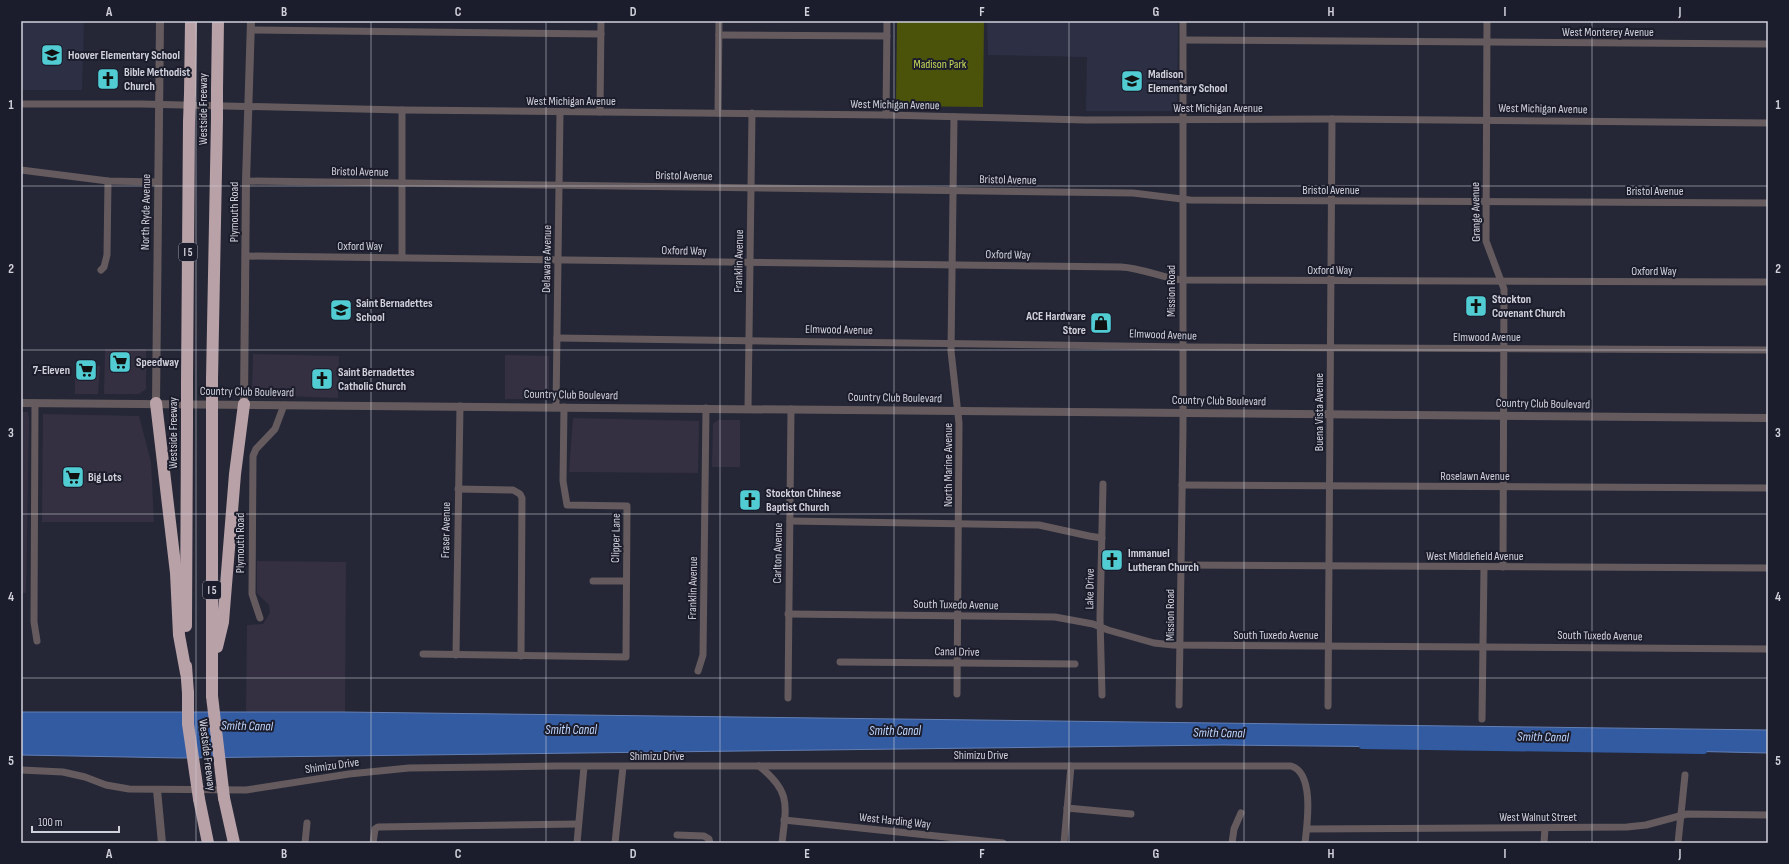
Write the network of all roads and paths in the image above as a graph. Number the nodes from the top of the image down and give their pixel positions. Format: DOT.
graph roads {
  1 [pos="160,21"];
  2 [pos="191,21"];
  3 [pos="218,21"];
  4 [pos="251,21"];
  5 [pos="601,21"];
  6 [pos="719,21"];
  7 [pos="887,21"];
  8 [pos="1184,21"];
  9 [pos="1487,21"];
  10 [pos="251,30"];
  11 [pos="601,34"];
  12 [pos="718,35"];
  13 [pos="887,36"];
  14 [pos="1184,40"];
  15 [pos="1487,42"];
  16 [pos="1768,44"];
  17 [pos="21,104"];
  18 [pos="159,106"];
  19 [pos="248,108"];
  20 [pos="402,110"];
  21 [pos="560,112"];
  22 [pos="600,112"];
  23 [pos="718,113"];
  24 [pos="752,113"];
  25 [pos="886,115"];
  26 [pos="954,117"];
  27 [pos="1184,119"];
  28 [pos="1332,119"];
  29 [pos="1487,120"];
  30 [pos="1768,123"];
  31 [pos="21,170"];
  32 [pos="108,181"];
  33 [pos="246,181"];
  34 [pos="158,182"];
  35 [pos="402,183"];
  36 [pos="559,186"];
  37 [pos="751,188"];
  38 [pos="953,190"];
  39 [pos="1183,200"];
  40 [pos="1331,201"];
  41 [pos="1486,202"];
  42 [pos="1768,203"];
  43 [pos="246,256"];
  44 [pos="402,256"];
  45 [pos="558,260"];
  46 [pos="750,262"];
  47 [pos="953,265"];
  48 [pos="101,270"];
  49 [pos="1182,280"];
  50 [pos="1331,281"];
  51 [pos="1501,281"];
  52 [pos="1768,282"];
  53 [pos="557,338"];
  54 [pos="749,341"];
  55 [pos="952,343"];
  56 [pos="1182,346"];
  57 [pos="1330,348"];
  58 [pos="1504,349"];
  59 [pos="1768,350"];
  60 [pos="21,403"];
  61 [pos="35,403"];
  62 [pos="156,403"];
  63 [pos="244,404"];
  64 [pos="284,405"];
  65 [pos="460,406"];
  66 [pos="560,407"];
  67 [pos="706,408"];
  68 [pos="748,409"];
  69 [pos="791,409"];
  70 [pos="959,411"];
  71 [pos="1182,413"];
  72 [pos="1330,414"];
  73 [pos="1504,416"];
  74 [pos="1768,418"];
  75 [pos="1103,484"];
  76 [pos="1182,485"];
  77 [pos="1329,486"];
  78 [pos="1504,487"];
  79 [pos="1768,488"];
  80 [pos="458,489"];
  81 [pos="790,521"];
  82 [pos="959,523"];
  83 [pos="1102,538"];
  84 [pos="1182,565"];
  85 [pos="1329,566"];
  86 [pos="1484,567"];
  87 [pos="1503,567"];
  88 [pos="1768,568"];
  89 [pos="593,581"];
  90 [pos="626,581"];
  91 [pos="788,614"];
  92 [pos="958,616"];
  93 [pos="260,618"];
  94 [pos="1101,627"];
  95 [pos="37,641"];
  96 [pos="1181,646"];
  97 [pos="1329,646"];
  98 [pos="1483,646"];
  99 [pos="1768,649"];
  100 [pos="424,654"];
  101 [pos="456,655"];
  102 [pos="521,656"];
  103 [pos="840,662"];
  104 [pos="957,663"];
  105 [pos="1075,664"];
  106 [pos="213,666"];
  107 [pos="698,671"];
  108 [pos="186,674"];
  109 [pos="957,694"];
  110 [pos="1102,695"];
  111 [pos="788,698"];
  112 [pos="1179,705"];
  113 [pos="1328,706"];
  114 [pos="1482,719"];
  115 [pos="584,766"];
  116 [pos="623,766"];
  117 [pos="759,766"];
  118 [pos="1071,766"];
  119 [pos="21,770"];
  120 [pos="1685,775"];
  121 [pos="157,790"];
  122 [pos="1068,808"];
  123 [pos="1241,813"];
  124 [pos="1131,814"];
  125 [pos="1680,815"];
  126 [pos="1768,815"];
  127 [pos="784,820"];
  128 [pos="307,823"];
  129 [pos="578,824"];
  130 [pos="1545,828"];
  131 [pos="1307,829"];
  132 [pos="677,835"];
  133 [pos="162,843"];
  134 [pos="208,843"];
  135 [pos="234,843"];
  136 [pos="305,843"];
  137 [pos="373,843"];
  138 [pos="577,843"];
  139 [pos="615,843"];
  140 [pos="710,843"];
  141 [pos="782,843"];
  142 [pos="1003,843"];
  143 [pos="1064,843"];
  144 [pos="1232,843"];
  145 [pos="1305,843"];
  146 [pos="1544,843"];
  147 [pos="1678,843"];
  1 -- 18 [label="street, North Ryde Avenue"];
  2 -- 108 [label="highway, Westside Freeway / I 5, bridge"];
  3 -- 106 [label="highway, Westside Freeway / I 5, bridge"];
  4 -- 10 [label="street, Plymouth Road"];
  5 -- 11 [label="street"];
  6 -- 12 [label="street"];
  7 -- 13 [label="street"];
  8 -- 14 [label="street, Mission Road"];
  9 -- 15 [label="street, Grange Avenue"];
  10 -- 11 [label="street"];
  10 -- 19 [label="street, Plymouth Road"];
  11 -- 22 [label="street"];
  12 -- 13 [label="street"];
  12 -- 23 [label="street"];
  13 -- 25 [label="street"];
  14 -- 15 [label="street, West Monterey Avenue"];
  14 -- 27 [label="street, Mission Road"];
  15 -- 16 [label="street, West Monterey Avenue"];
  15 -- 29 [label="street, Grange Avenue"];
  17 -- 18 [label="street, West Michigan Avenue"];
  18 -- 19 [label="street, West Michigan Avenue"];
  18 -- 34 [label="street, North Ryde Avenue"];
  19 -- 20 [label="street, West Michigan Avenue"];
  19 -- 33 [label="street, Plymouth Road"];
  20 -- 21 [label="street, West Michigan Avenue"];
  20 -- 35 [label="street"];
  21 -- 22 [label="street, West Michigan Avenue"];
  21 -- 36 [label="street, Delaware Avenue"];
  22 -- 23 [label="street, West Michigan Avenue"];
  23 -- 24 [label="street, West Michigan Avenue"];
  24 -- 25 [label="street, West Michigan Avenue"];
  24 -- 37 [label="street, Franklin Avenue"];
  25 -- 26 [label="street, West Michigan Avenue"];
  26 -- 27 [label="street, West Michigan Avenue"];
  26 -- 38 [label="street, North Marine Avenue"];
  27 -- 28 [label="street, West Michigan Avenue"];
  27 -- 39 [label="street, Mission Road"];
  28 -- 29 [label="street, West Michigan Avenue"];
  28 -- 40 [label="street, Buena Vista Avenue"];
  29 -- 30 [label="street, West Michigan Avenue"];
  29 -- 41 [label="street, Grange Avenue"];
  31 -- 32 [label="street"];
  32 -- 34 [label="street"];
  32 -- 48 [label="street"];
  33 -- 35 [label="street, Bristol Avenue"];
  33 -- 43 [label="street, Plymouth Road"];
  34 -- 62 [label="street, North Ryde Avenue"];
  35 -- 36 [label="street, Bristol Avenue"];
  35 -- 44 [label="street"];
  36 -- 37 [label="street, Bristol Avenue"];
  36 -- 45 [label="street, Delaware Avenue"];
  37 -- 38 [label="street, Bristol Avenue"];
  37 -- 46 [label="street, Franklin Avenue"];
  38 -- 39 [label="street, Bristol Avenue"];
  38 -- 47 [label="street, North Marine Avenue"];
  39 -- 40 [label="street, Bristol Avenue"];
  39 -- 49 [label="street, Mission Road"];
  40 -- 41 [label="street, Bristol Avenue"];
  40 -- 50 [label="street, Buena Vista Avenue"];
  41 -- 42 [label="street, Bristol Avenue"];
  41 -- 51 [label="street, Grange Avenue"];
  43 -- 44 [label="street, Oxford Way"];
  43 -- 63 [label="street, Plymouth Road"];
  44 -- 45 [label="street, Oxford Way"];
  45 -- 46 [label="street, Oxford Way"];
  45 -- 53 [label="street, Delaware Avenue"];
  46 -- 47 [label="street, Oxford Way"];
  46 -- 54 [label="street, Franklin Avenue"];
  47 -- 49 [label="street, Oxford Way"];
  47 -- 55 [label="street, North Marine Avenue"];
  49 -- 50 [label="street, Oxford Way"];
  49 -- 56 [label="street, Mission Road"];
  50 -- 51 [label="street, Oxford Way"];
  50 -- 57 [label="street, Buena Vista Avenue"];
  51 -- 52 [label="street, Oxford Way"];
  51 -- 58 [label="street, Grange Avenue"];
  53 -- 54 [label="street, Elmwood Avenue"];
  53 -- 66 [label="street, Delaware Avenue"];
  54 -- 55 [label="street, Elmwood Avenue"];
  54 -- 68 [label="street, Franklin Avenue"];
  55 -- 56 [label="street, Elmwood Avenue"];
  55 -- 70 [label="street, North Marine Avenue"];
  56 -- 57 [label="street, Elmwood Avenue"];
  56 -- 71 [label="street, Mission Road"];
  57 -- 58 [label="street, Elmwood Avenue"];
  57 -- 72 [label="street, Buena Vista Avenue"];
  58 -- 59 [label="street, Elmwood Avenue"];
  58 -- 73 [label="street, Grange Avenue"];
  60 -- 61 [label="street, Country Club Boulevard"];
  61 -- 62 [label="street, Country Club Boulevard"];
  61 -- 95 [label="street"];
  62 -- 63 [label="street, Country Club Boulevard"];
  62 -- 108 [label="highway"];
  63 -- 64 [label="street, Country Club Boulevard"];
  63 -- 106 [label="highway"];
  64 -- 65 [label="street, Country Club Boulevard"];
  64 -- 93 [label="street, Plymouth Road"];
  65 -- 66 [label="street, Country Club Boulevard"];
  65 -- 80 [label="street, Fraser Avenue"];
  66 -- 67 [label="street, Country Club Boulevard"];
  66 -- 90 [label="street, Clipper Lane"];
  67 -- 68 [label="street, Country Club Boulevard"];
  67 -- 107 [label="street, Franklin Avenue"];
  68 -- 69 [label="street, Country Club Boulevard"];
  69 -- 70 [label="street, Country Club Boulevard"];
  69 -- 81 [label="street, Carlton Avenue"];
  70 -- 71 [label="street, Country Club Boulevard"];
  70 -- 82 [label="street, North Marine Avenue"];
  71 -- 72 [label="street, Country Club Boulevard"];
  71 -- 76 [label="street, Mission Road"];
  72 -- 73 [label="street, Country Club Boulevard"];
  72 -- 77 [label="street, Buena Vista Avenue"];
  73 -- 74 [label="street, Country Club Boulevard"];
  73 -- 78 [label="street, Grange Avenue"];
  75 -- 83 [label="street, Lake Drive"];
  76 -- 77 [label="street, Roselawn Avenue"];
  76 -- 84 [label="street, Mission Road"];
  77 -- 78 [label="street, Roselawn Avenue"];
  77 -- 85 [label="street, Buena Vista Avenue"];
  78 -- 79 [label="street, Roselawn Avenue"];
  78 -- 87 [label="street, Grange Avenue"];
  80 -- 101 [label="street, Fraser Avenue"];
  80 -- 102 [label="street"];
  81 -- 82 [label="street"];
  81 -- 91 [label="street, Carlton Avenue"];
  82 -- 83 [label="street"];
  82 -- 92 [label="street, North Marine Avenue"];
  83 -- 94 [label="street, Lake Drive"];
  84 -- 85 [label="street, West Middlefield Avenue"];
  84 -- 96 [label="street, Mission Road"];
  85 -- 86 [label="street, West Middlefield Avenue"];
  85 -- 97 [label="street, Buena Vista Avenue"];
  86 -- 87 [label="street, West Middlefield Avenue"];
  86 -- 98 [label="street"];
  87 -- 88 [label="street, West Middlefield Avenue"];
  89 -- 90 [label="street"];
  90 -- 102 [label="street, Clipper Lane"];
  91 -- 92 [label="street, South Tuxedo Avenue"];
  91 -- 111 [label="street, Carlton Avenue"];
  92 -- 94 [label="street, South Tuxedo Avenue"];
  92 -- 104 [label="street, North Marine Avenue"];
  94 -- 96 [label="street, South Tuxedo Avenue"];
  94 -- 110 [label="street, Lake Drive"];
  96 -- 97 [label="street, South Tuxedo Avenue"];
  96 -- 112 [label="street, Mission Road"];
  97 -- 98 [label="street, South Tuxedo Avenue"];
  97 -- 113 [label="street, Buena Vista Avenue"];
  98 -- 99 [label="street, South Tuxedo Avenue"];
  98 -- 114 [label="street"];
  100 -- 101 [label="street"];
  101 -- 102 [label="street"];
  103 -- 104 [label="street, Canal Drive"];
  104 -- 105 [label="street, Canal Drive"];
  104 -- 109 [label="street, North Marine Avenue"];
  106 -- 135 [label="highway, Westside Freeway / I 5, bridge"];
  108 -- 134 [label="highway, Westside Freeway / I 5, bridge"];
  115 -- 116 [label="street, Shimizu Drive"];
  115 -- 121 [label="street, Shimizu Drive"];
  115 -- 129 [label="street"];
  116 -- 117 [label="street, Shimizu Drive"];
  116 -- 139 [label="street"];
  117 -- 118 [label="street, Shimizu Drive"];
  117 -- 127 [label="street"];
  118 -- 122 [label="street"];
  118 -- 131 [label="street, Shimizu Drive"];
  119 -- 121 [label="street, Shimizu Drive"];
  120 -- 125 [label="street"];
  121 -- 133 [label="street"];
  122 -- 124 [label="street"];
  122 -- 143 [label="street"];
  123 -- 144 [label="street"];
  125 -- 126 [label="street, West Walnut Street"];
  125 -- 130 [label="street, West Walnut Street"];
  125 -- 147 [label="street"];
  127 -- 141 [label="street"];
  127 -- 142 [label="street, West Harding Way"];
  128 -- 136 [label="street"];
  129 -- 137 [label="street"];
  129 -- 138 [label="street"];
  130 -- 131 [label="street, West Walnut Street"];
  130 -- 146 [label="street"];
  131 -- 145 [label="street"];
  132 -- 140 [label="street"];
}
